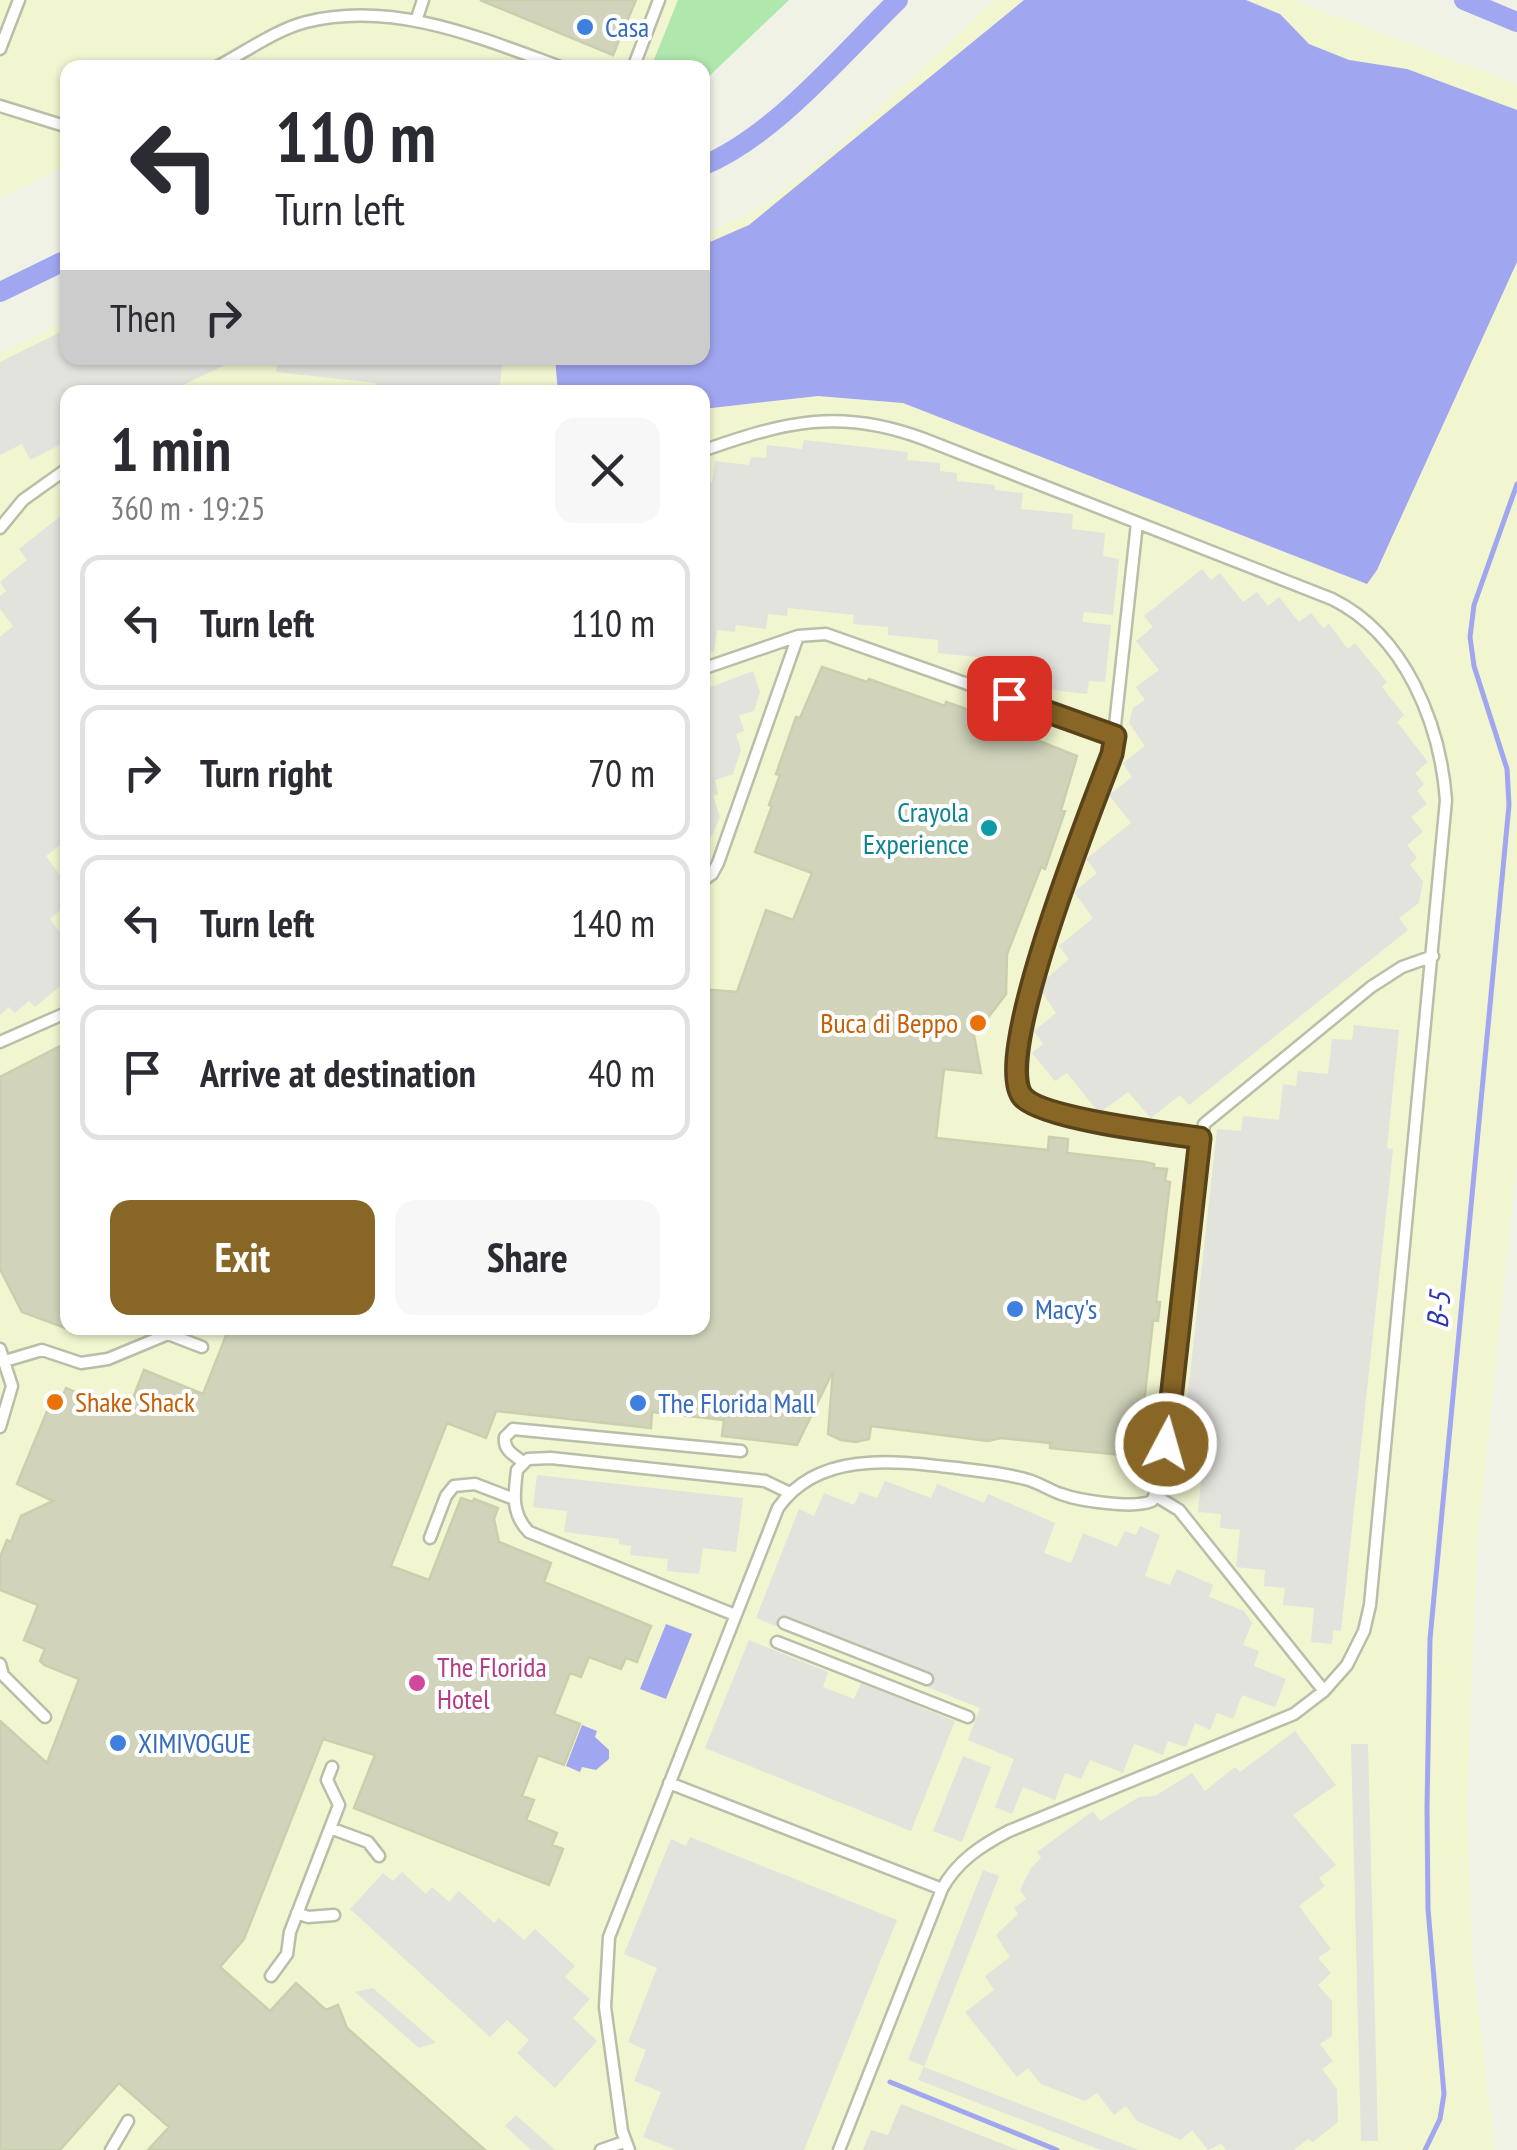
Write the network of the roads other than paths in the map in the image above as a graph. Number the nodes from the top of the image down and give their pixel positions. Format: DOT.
graph roads {
  1 [pos="20,0"];
  2 [pos="423,0"];
  3 [pos="660,0"];
  4 [pos="416,21"];
  5 [pos="0,49"];
  6 [pos="230,60"];
  7 [pos="541,60"];
  8 [pos="636,60"];
  9 [pos="0,106"];
  10 [pos="60,125"];
  11 [pos="710,448"];
  12 [pos="60,474"];
  13 [pos="1138,524"];
  14 [pos="0,528"];
  15 [pos="798,636"];
  16 [pos="710,666"];
  17 [pos="1115,736"];
  18 [pos="710,876"];
  19 [pos="1433,956"];
  20 [pos="60,1016"];
  21 [pos="0,1042"];
  22 [pos="1200,1138"];
  23 [pos="166,1335"];
  24 [pos="171,1335"];
  25 [pos="202,1347"];
  26 [pos="0,1348"];
  27 [pos="5,1361"];
  28 [pos="0,1427"];
  29 [pos="590,1436"];
  30 [pos="693,1446"];
  31 [pos="741,1451"];
  32 [pos="523,1462"];
  33 [pos="588,1462"];
  34 [pos="690,1473"];
  35 [pos="790,1493"];
  36 [pos="1156,1496"];
  37 [pos="514,1499"];
  38 [pos="430,1538"];
  39 [pos="735,1615"];
  40 [pos="784,1624"];
  41 [pos="776,1642"];
  42 [pos="0,1664"];
  43 [pos="928,1680"];
  44 [pos="1324,1690"];
  45 [pos="45,1717"];
  46 [pos="968,1717"];
  47 [pos="332,1767"];
  48 [pos="669,1783"];
  49 [pos="330,1828"];
  50 [pos="379,1856"];
  51 [pos="942,1889"];
  52 [pos="297,1913"];
  53 [pos="334,1915"];
  54 [pos="270,1976"];
  55 [pos="128,2121"];
  56 [pos="626,2146"];
  57 [pos="111,2150"];
  58 [pos="601,2150"];
  59 [pos="839,2150"];
  1 -- 5 [label="lane"];
  2 -- 4 [label="lane"];
  3 -- 8 [label="lane"];
  4 -- 6 [label="lane"];
  4 -- 7 [label="lane"];
  9 -- 10 [label="lane"];
  11 -- 13 [label="lane"];
  12 -- 14 [label="lane"];
  13 -- 17 [label="lane"];
  13 -- 19 [label="lane"];
  15 -- 16 [label="lane"];
  15 -- 17 [label="lane"];
  15 -- 18 [label="lane"];
  17 -- 22 [label="lane"];
  19 -- 22 [label="lane"];
  19 -- 44 [label="lane"];
  20 -- 21 [label="lane"];
  22 -- 36 [label="lane"];
  23 -- 27 [label="lane"];
  24 -- 25 [label="lane"];
  26 -- 27 [label="lane"];
  27 -- 28 [label="lane"];
  29 -- 30 [label="lane"];
  29 -- 32 [label="lane"];
  29 -- 33 [label="lane"];
  30 -- 31 [label="lane"];
  30 -- 34 [label="lane"];
  32 -- 33 [label="lane"];
  32 -- 37 [label="lane"];
  33 -- 34 [label="lane"];
  34 -- 35 [label="lane"];
  35 -- 36 [label="lane"];
  35 -- 39 [label="lane"];
  36 -- 44 [label="lane"];
  37 -- 38 [label="lane"];
  37 -- 39 [label="lane"];
  39 -- 48 [label="lane"];
  40 -- 43 [label="lane"];
  41 -- 46 [label="lane"];
  42 -- 45 [label="lane"];
  44 -- 51 [label="lane"];
  47 -- 49 [label="lane"];
  48 -- 51 [label="lane"];
  48 -- 56 [label="lane"];
  49 -- 50 [label="lane"];
  49 -- 52 [label="lane"];
  51 -- 59 [label="lane"];
  52 -- 53 [label="lane"];
  52 -- 54 [label="lane"];
  55 -- 57 [label="lane"];
  56 -- 58 [label="lane"];
}
